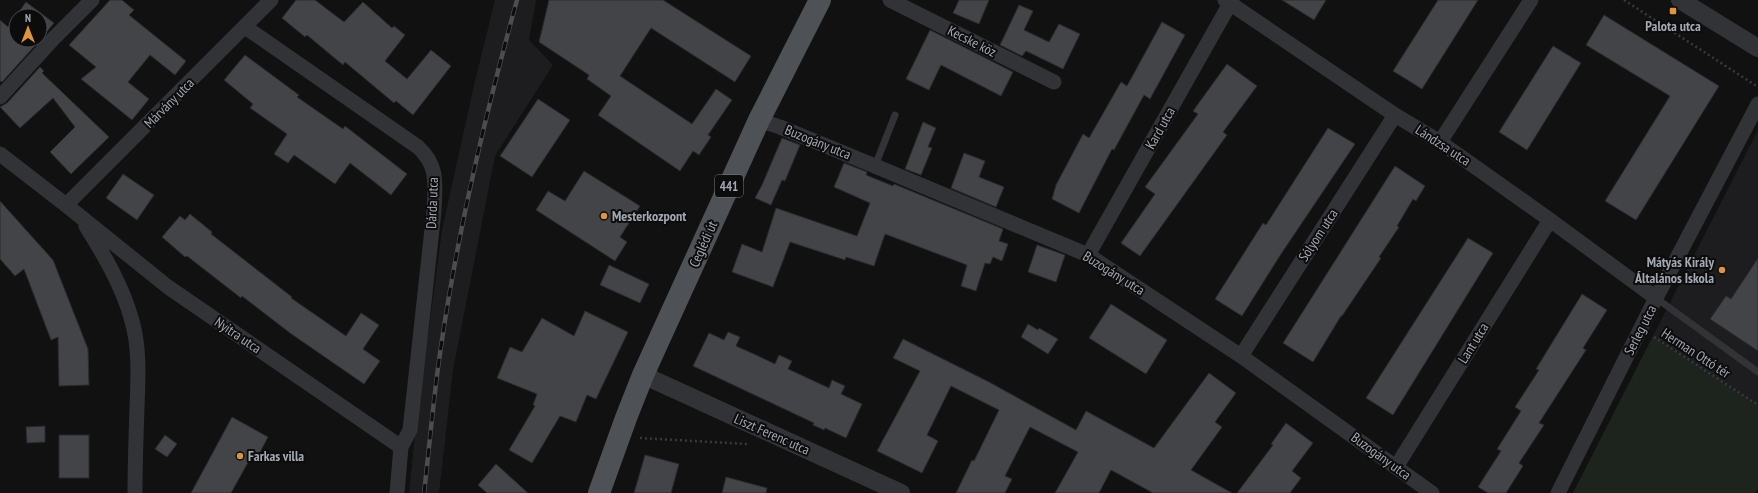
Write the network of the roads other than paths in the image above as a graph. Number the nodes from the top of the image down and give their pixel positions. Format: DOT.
graph roads {
  1 [pos="76,0"];
  2 [pos="92,0"];
  3 [pos="271,0"];
  4 [pos="820,0"];
  5 [pos="890,0"];
  6 [pos="1530,0"];
  7 [pos="1680,0"];
  8 [pos="1229,1"];
  9 [pos="245,27"];
  10 [pos="54,38"];
  11 [pos="1758,48"];
  12 [pos="1054,82"];
  13 [pos="0,98"];
  14 [pos="1758,104"];
  15 [pos="1395,114"];
  16 [pos="895,115"];
  17 [pos="759,120"];
  18 [pos="1440,142"];
  19 [pos="0,154"];
  20 [pos="875,166"];
  21 [pos="66,205"];
  22 [pos="80,216"];
  23 [pos="1550,220"];
  24 [pos="1088,255"];
  25 [pos="1656,298"];
  26 [pos="1241,356"];
  27 [pos="1758,372"];
  28 [pos="644,375"];
  29 [pos="401,447"];
  30 [pos="1396,467"];
  31 [pos="135,493"];
  32 [pos="397,493"];
  33 [pos="599,493"];
  34 [pos="901,493"];
  35 [pos="1432,493"];
  36 [pos="1558,493"];
  1 -- 10 [label="street"];
  2 -- 10 [label="street"];
  3 -- 9 [label="street, Márvány utca"];
  4 -- 17 [label="main road, Ceglédi út / 441"];
  5 -- 12 [label="street, Kecske köz"];
  6 -- 18 [label="street"];
  7 -- 11 [label="street"];
  8 -- 15 [label="street, Lándzsa utca"];
  8 -- 24 [label="street, Kard utca"];
  9 -- 21 [label="street, Márvány utca"];
  9 -- 29 [label="street, Dárda utca"];
  10 -- 13 [label="street"];
  14 -- 25 [label="street, Serleg utca"];
  15 -- 18 [label="street, Lándzsa utca"];
  15 -- 26 [label="street, Sólyom utca"];
  16 -- 20 [label="lane"];
  17 -- 20 [label="street, Buzogány utca"];
  17 -- 28 [label="main road, Ceglédi út / 441"];
  18 -- 23 [label="street, Lándzsa utca"];
  19 -- 21 [label="street, Nyitra utca"];
  20 -- 24 [label="street, Buzogány utca"];
  21 -- 22 [label="street, Nyitra utca"];
  22 -- 29 [label="street, Nyitra utca"];
  22 -- 31 [label="street, Nyitra utca"];
  23 -- 25 [label="street, Lándzsa utca"];
  23 -- 30 [label="street, Lant utca"];
  24 -- 26 [label="street, Buzogány utca"];
  25 -- 27 [label="lane"];
  25 -- 36 [label="street, Serleg utca"];
  26 -- 30 [label="street, Buzogány utca"];
  28 -- 33 [label="main road, Ceglédi út / 441"];
  28 -- 34 [label="street, Liszt Ferenc utca"];
  29 -- 32 [label="street"];
  30 -- 35 [label="street, Buzogány utca"];
}
